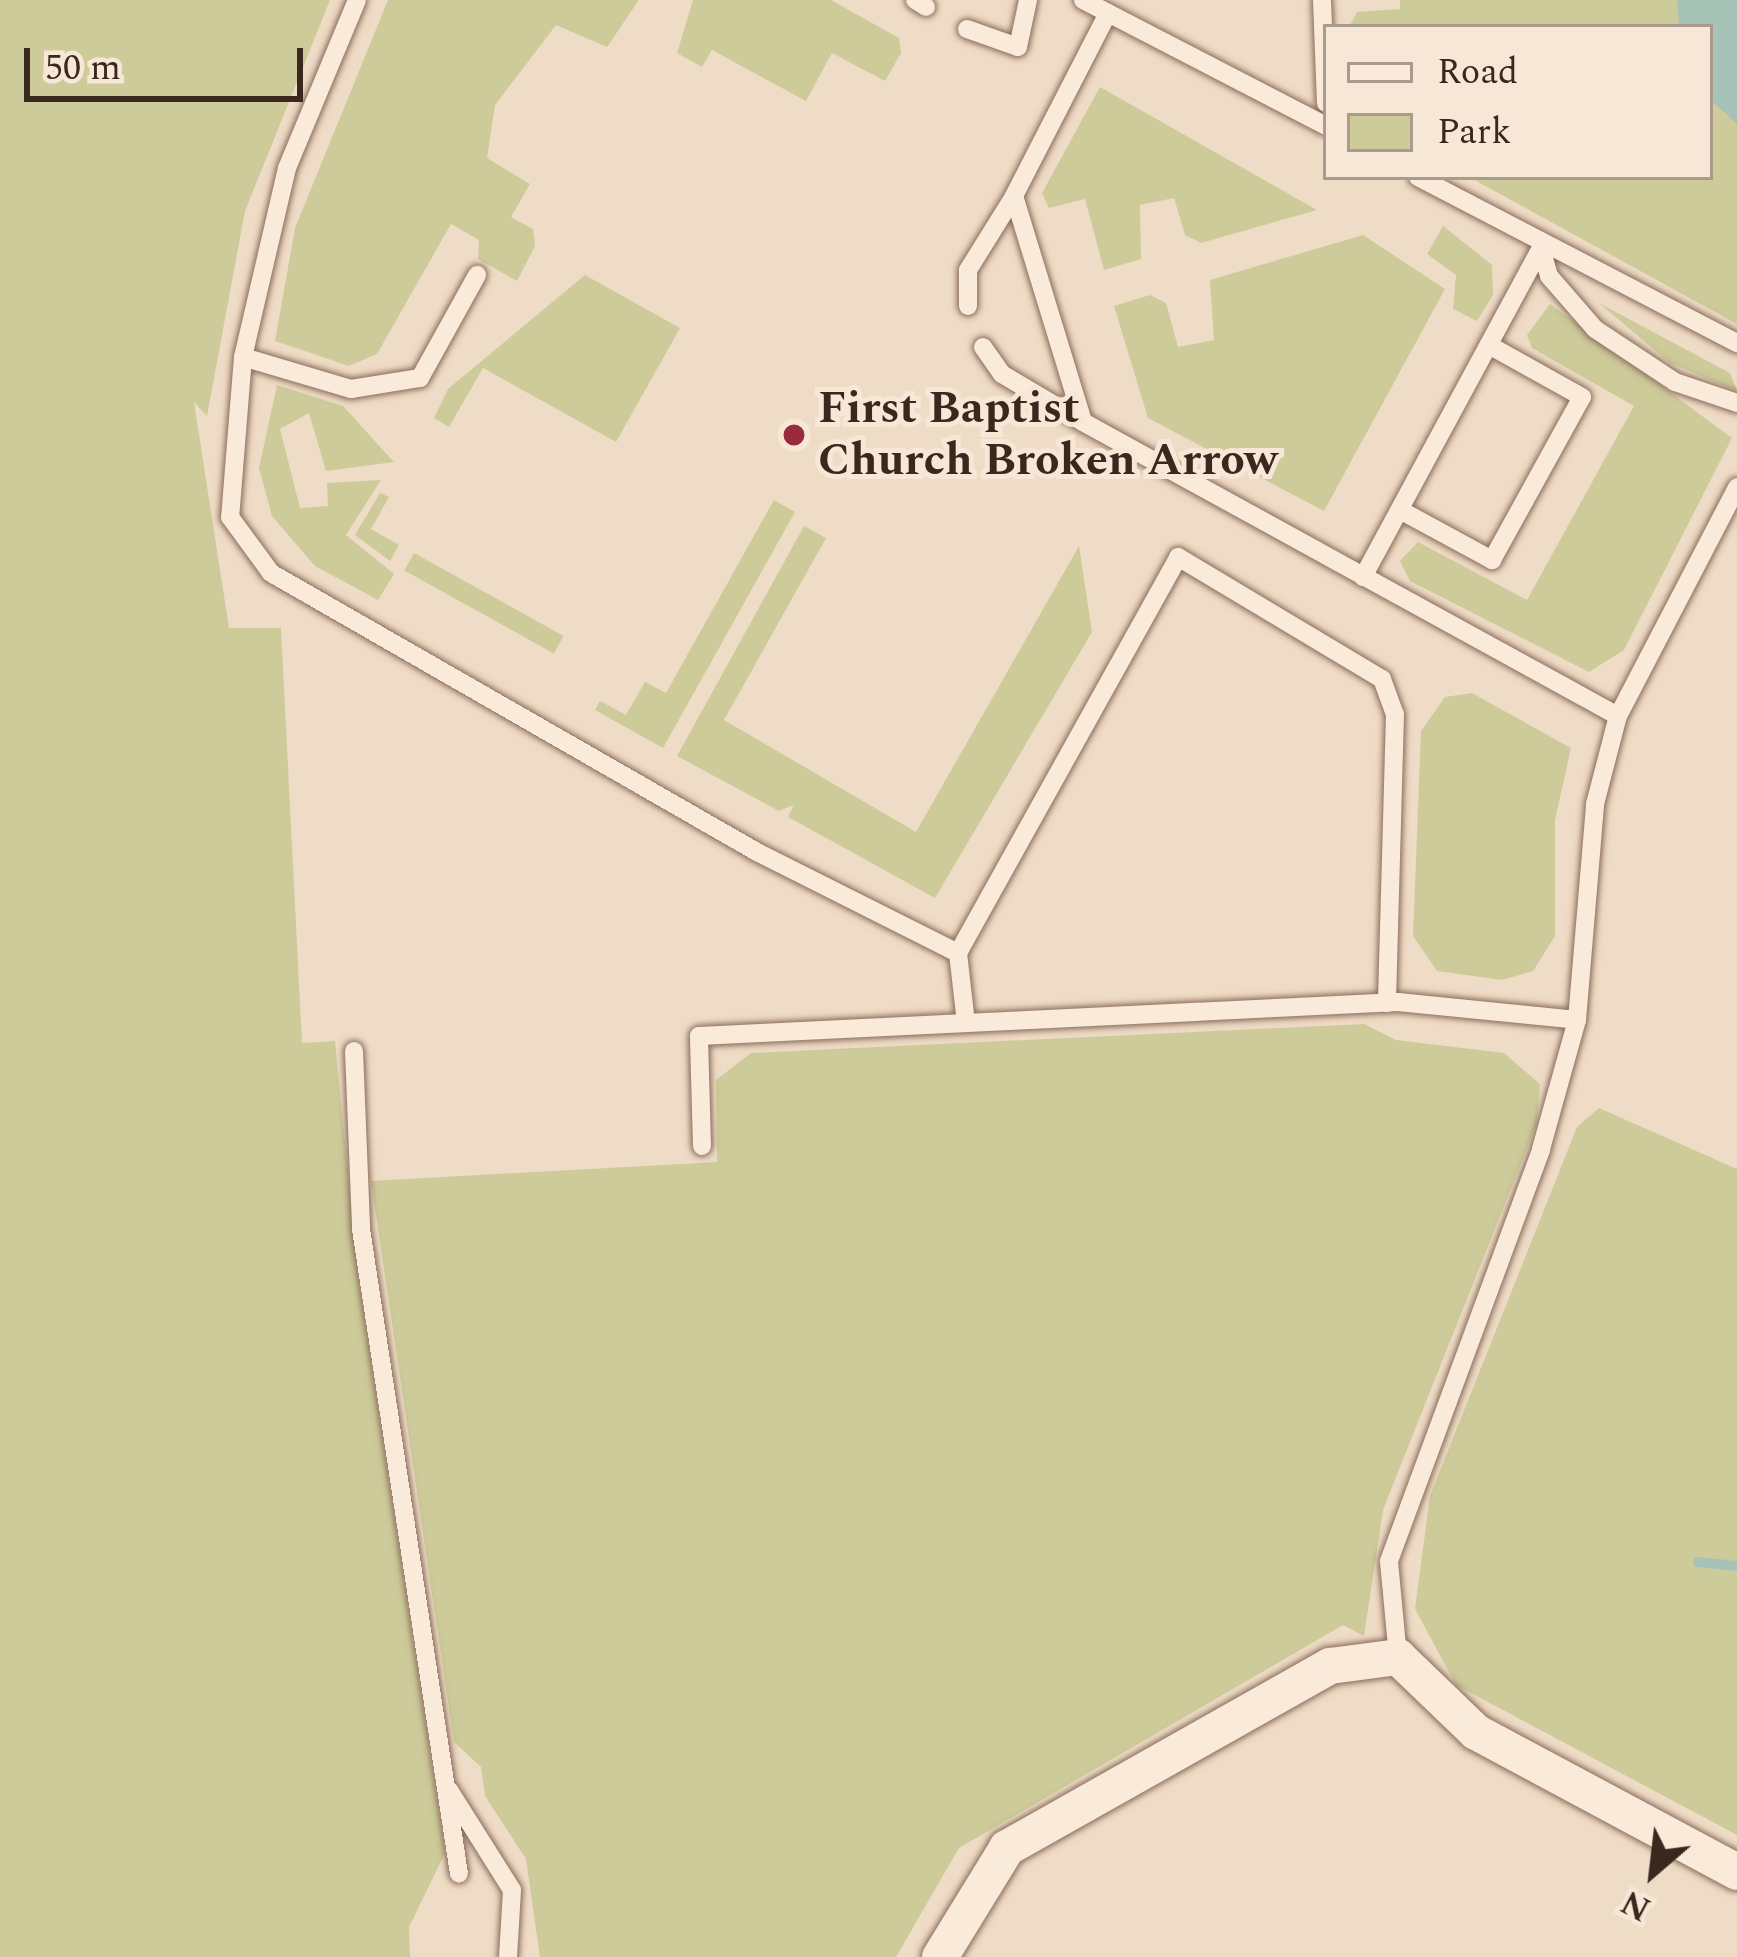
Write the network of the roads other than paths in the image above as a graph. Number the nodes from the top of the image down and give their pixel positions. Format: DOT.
graph roads {
  1 [pos="357,0"];
  2 [pos="1028,0"];
  3 [pos="1083,0"];
  4 [pos="1108,13"];
  5 [pos="968,29"];
  6 [pos="1323,124"];
  7 [pos="1423,180"];
  8 [pos="1015,196"];
  9 [pos="1541,248"];
  10 [pos="477,274"];
  11 [pos="968,307"];
  12 [pos="1737,343"];
  13 [pos="1489,345"];
  14 [pos="983,347"];
  15 [pos="243,357"];
  16 [pos="1737,404"];
  17 [pos="1082,422"];
  18 [pos="1737,487"];
  19 [pos="1400,510"];
  20 [pos="1363,577"];
  21 [pos="1618,716"];
  22 [pos="958,953"];
  23 [pos="1387,1003"];
  24 [pos="1577,1020"];
  25 [pos="966,1023"];
  26 [pos="354,1051"];
  27 [pos="702,1146"];
  28 [pos="1398,1658"];
  29 [pos="446,1786"];
  30 [pos="1737,1872"];
  31 [pos="459,1874"];
  32 [pos="508,1957"];
  33 [pos="940,1957"];
  1 -- 15 [label="lane"];
  2 -- 5 [label="lane"];
  3 -- 4 [label="lane"];
  4 -- 6 [label="lane"];
  4 -- 8 [label="lane"];
  7 -- 9 [label="lane"];
  8 -- 11 [label="lane"];
  8 -- 17 [label="lane"];
  9 -- 12 [label="lane"];
  9 -- 13 [label="lane"];
  9 -- 16 [label="lane"];
  10 -- 15 [label="lane"];
  13 -- 19 [label="lane"];
  13 -- 19 [label="lane"];
  14 -- 17 [label="lane"];
  15 -- 22 [label="lane"];
  17 -- 20 [label="lane"];
  18 -- 21 [label="lane"];
  19 -- 20 [label="lane"];
  20 -- 21 [label="lane"];
  21 -- 24 [label="lane"];
  22 -- 23 [label="lane"];
  22 -- 25 [label="lane"];
  23 -- 24 [label="lane"];
  23 -- 25 [label="lane"];
  24 -- 28 [label="lane"];
  25 -- 27 [label="lane"];
  26 -- 29 [label="lane"];
  28 -- 30 [label="street"];
  28 -- 33 [label="street"];
  29 -- 31 [label="lane"];
  29 -- 32 [label="lane"];
}
